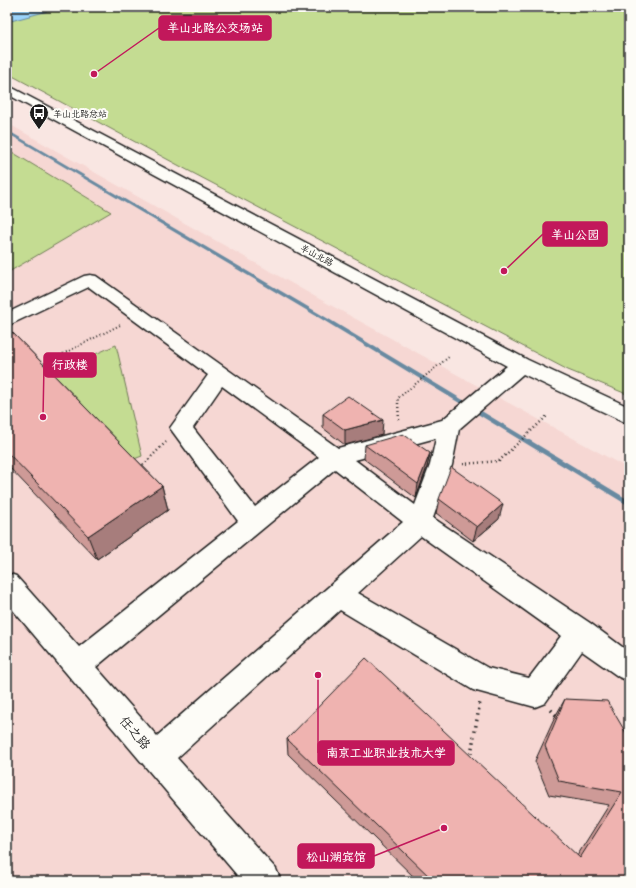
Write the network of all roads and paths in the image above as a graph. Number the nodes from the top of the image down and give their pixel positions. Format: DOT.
graph roads {
  1 [pos="7,89"];
  2 [pos="140,315"];
  3 [pos="7,320"];
  4 [pos="450,356"];
  5 [pos="521,365"];
  6 [pos="41,366"];
  7 [pos="220,374"];
  8 [pos="398,398"];
  9 [pos="548,415"];
  10 [pos="629,416"];
  11 [pos="449,426"];
  12 [pos="181,428"];
  13 [pos="335,458"];
  14 [pos="441,465"];
  15 [pos="139,470"];
  16 [pos="253,522"];
  17 [pos="420,522"];
  18 [pos="7,584"];
  19 [pos="338,595"];
  20 [pos="580,632"];
  21 [pos="77,665"];
  22 [pos="629,668"];
  23 [pos="483,680"];
  24 [pos="157,756"];
  25 [pos="469,766"];
  26 [pos="264,881"];
  1 -- 5 [label="street, 羊山北路"];
  2 -- 3 [label="street"];
  2 -- 6 [label="path"];
  2 -- 7 [label="street"];
  4 -- 8 [label="path"];
  5 -- 10 [label="street, 羊山北路"];
  5 -- 11 [label="street"];
  7 -- 12 [label="street"];
  7 -- 13 [label="street"];
  9 -- 14 [label="path"];
  11 -- 13 [label="street"];
  11 -- 14 [label="street"];
  12 -- 15 [label="path"];
  12 -- 16 [label="street"];
  13 -- 16 [label="street"];
  13 -- 17 [label="street"];
  14 -- 17 [label="street"];
  16 -- 21 [label="street"];
  17 -- 19 [label="street"];
  17 -- 20 [label="street"];
  18 -- 21 [label="street, 任之路"];
  19 -- 23 [label="street"];
  19 -- 24 [label="street"];
  20 -- 22 [label="street"];
  20 -- 23 [label="street"];
  21 -- 24 [label="street, 任之路"];
  23 -- 25 [label="path"];
  24 -- 26 [label="street, 任之路"];
}
